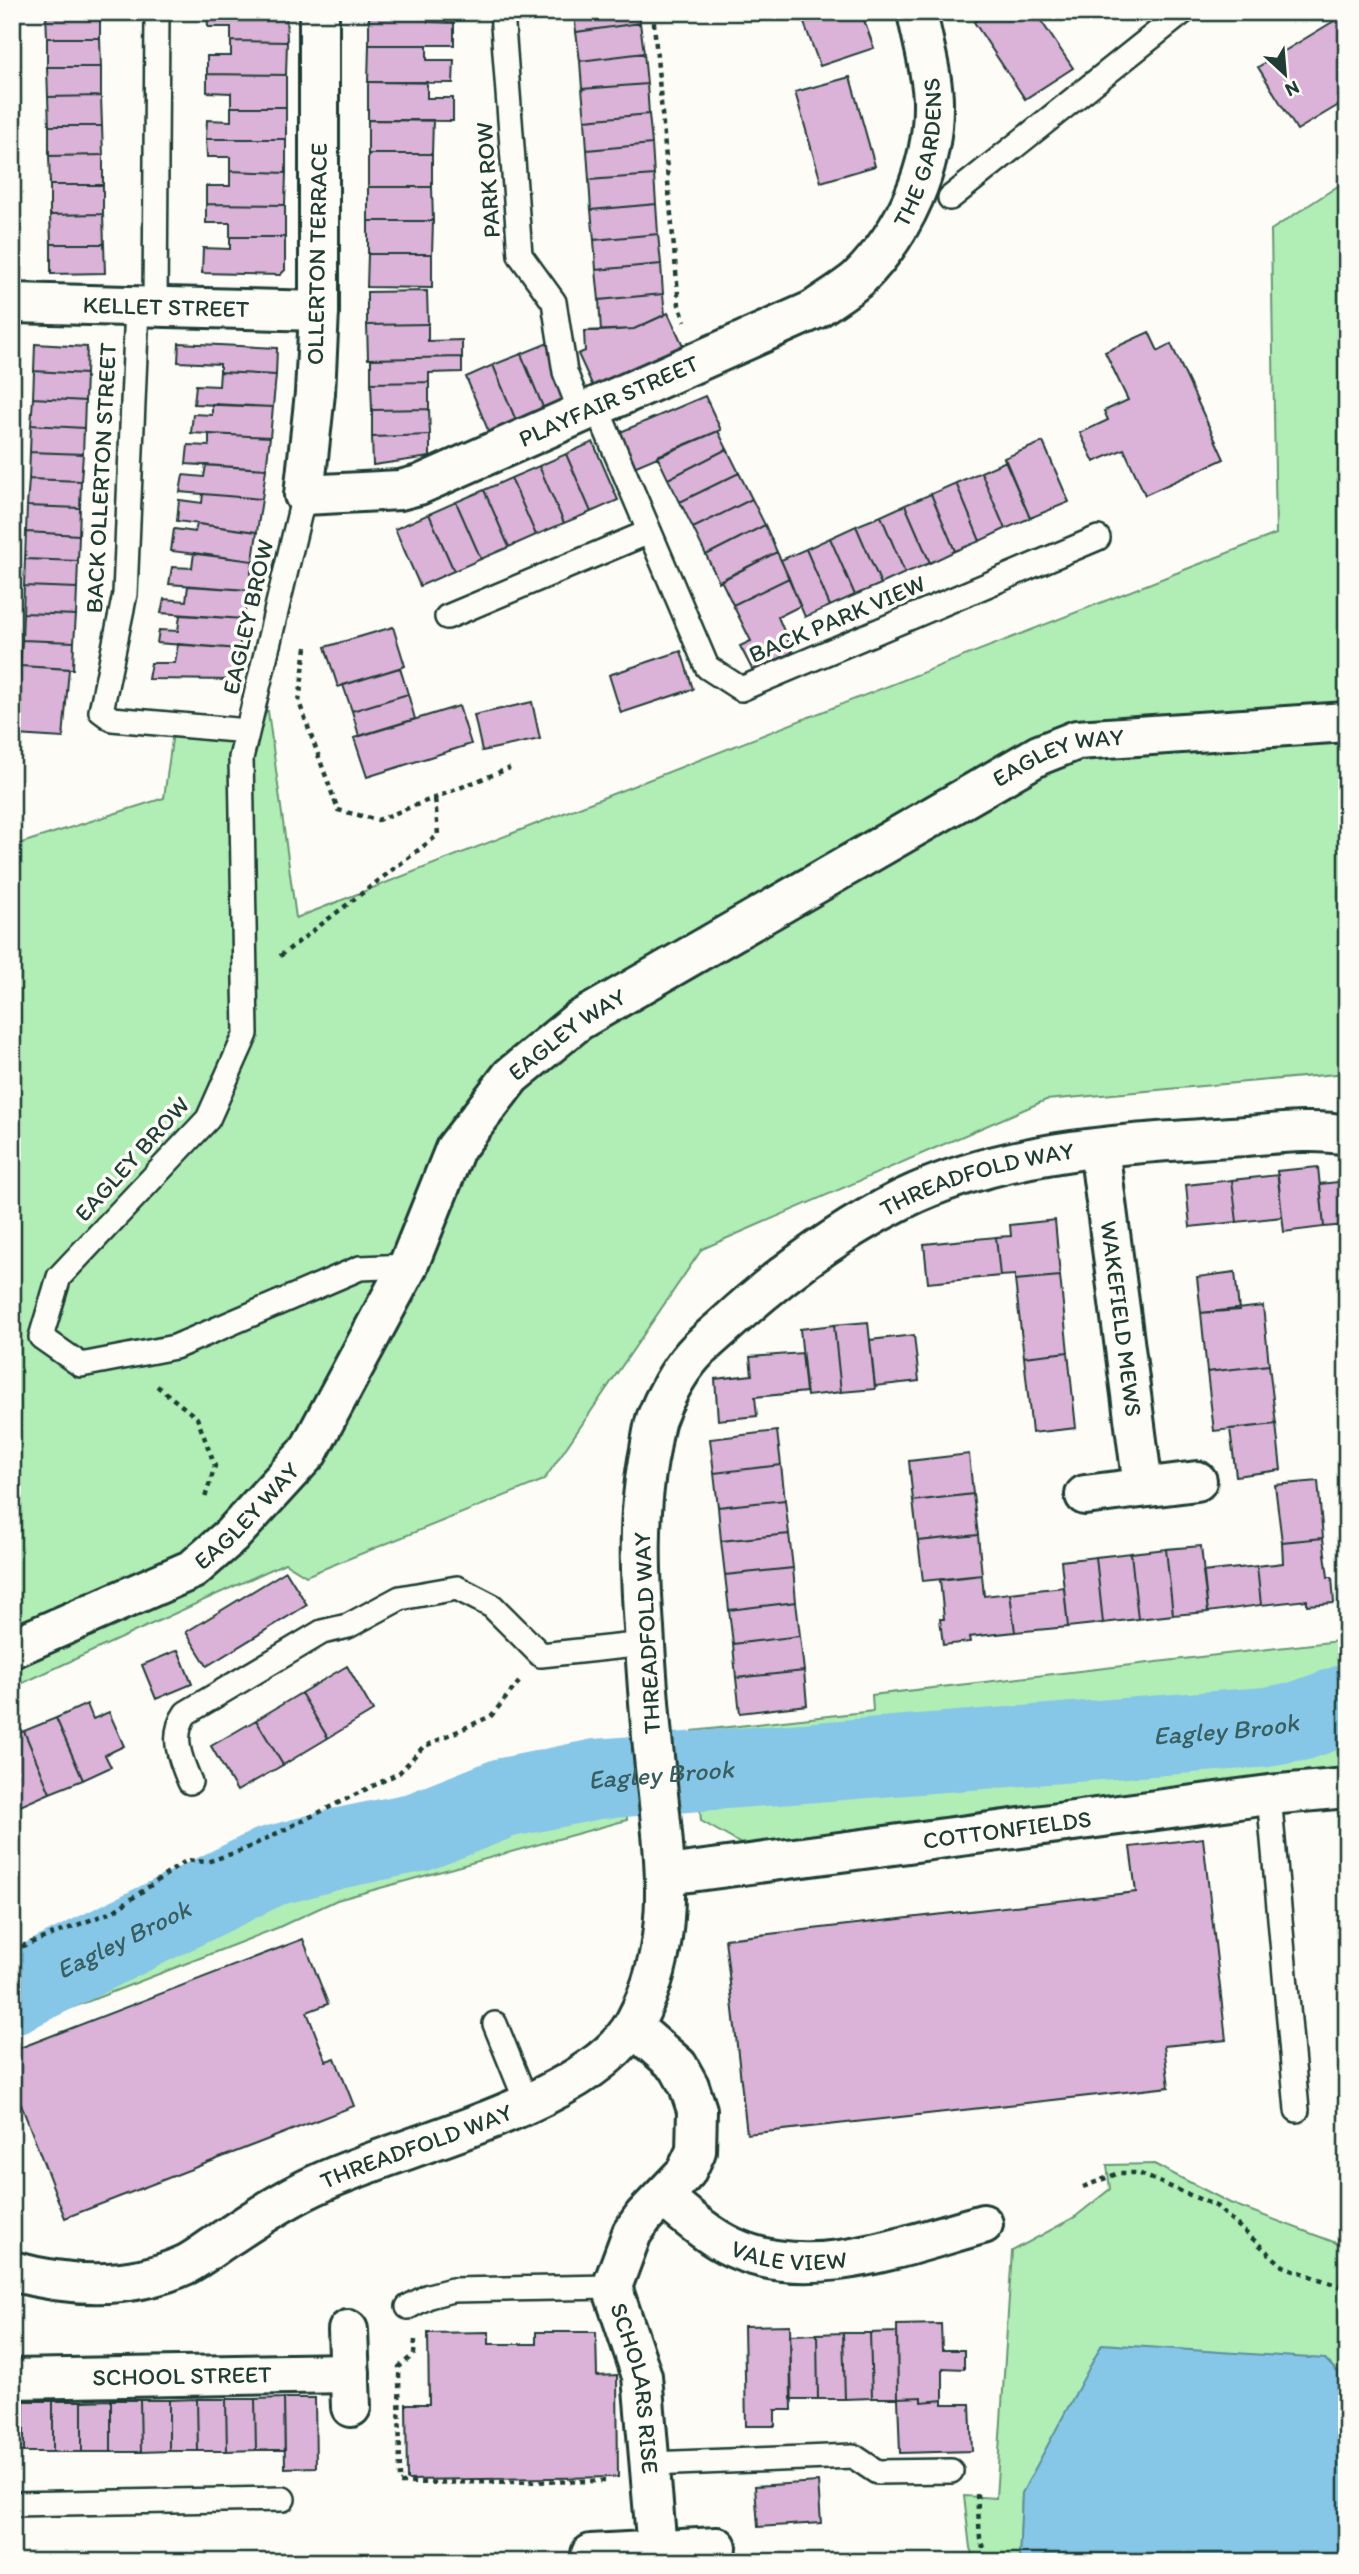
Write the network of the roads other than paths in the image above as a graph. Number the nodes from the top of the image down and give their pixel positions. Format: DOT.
graph roads {
  1 [pos="157,12"];
  2 [pos="319,12"];
  3 [pos="502,12"];
  4 [pos="917,12"];
  5 [pos="1183,12"];
  6 [pos="950,198"];
  7 [pos="887,245"];
  8 [pos="12,303"];
  9 [pos="146,307"];
  10 [pos="319,312"];
  11 [pos="589,410"];
  12 [pos="304,495"];
  13 [pos="649,532"];
  14 [pos="1098,538"];
  15 [pos="447,617"];
  16 [pos="1347,722"];
  17 [pos="247,731"];
  18 [pos="1347,1135"];
  19 [pos="1099,1148"];
  20 [pos="408,1266"];
  21 [pos="1197,1481"];
  22 [pos="1143,1487"];
  23 [pos="1085,1495"];
  24 [pos="645,1644"];
  25 [pos="12,1648"];
  26 [pos="190,1782"];
  27 [pos="1347,1788"];
  28 [pos="1269,1795"];
  29 [pos="665,1857"];
  30 [pos="495,2024"];
  31 [pos="633,2027"];
  32 [pos="527,2103"];
  33 [pos="1297,2110"];
  34 [pos="663,2197"];
  35 [pos="982,2224"];
  36 [pos="12,2272"];
  37 [pos="612,2287"];
  38 [pos="409,2318"];
  39 [pos="348,2330"];
  40 [pos="12,2379"];
  41 [pos="951,2471"];
  42 [pos="650,2472"];
  43 [pos="283,2499"];
  44 [pos="12,2504"];
  45 [pos="717,2547"];
  46 [pos="657,2550"];
  47 [pos="591,2554"];
  1 -- 9 [label="lane, BACK OLLERTON STREET"];
  2 -- 10 [label="street, OLLERTON TERRACE"];
  3 -- 11 [label="lane, PARK ROW"];
  4 -- 7 [label="street, THE GARDENS"];
  5 -- 6 [label="lane"];
  7 -- 11 [label="street, PLAYFAIR STREET"];
  8 -- 9 [label="street, KELLET STREET"];
  9 -- 10 [label="street, KELLET STREET"];
  9 -- 17 [label="lane, BACK OLLERTON STREET"];
  10 -- 12 [label="street, OLLERTON TERRACE"];
  11 -- 12 [label="street, PLAYFAIR STREET"];
  11 -- 13 [label="lane, BACK PARK VIEW"];
  12 -- 17 [label="lane, EAGLEY BROW"];
  13 -- 14 [label="lane, BACK PARK VIEW"];
  13 -- 15 [label="lane"];
  16 -- 20 [label="street, EAGLEY WAY"];
  17 -- 20 [label="lane, EAGLEY BROW"];
  18 -- 19 [label="street, THREADFOLD WAY"];
  19 -- 22 [label="street, WAKEFIELD MEWS"];
  19 -- 24 [label="street, THREADFOLD WAY"];
  20 -- 25 [label="street, EAGLEY WAY"];
  21 -- 22 [label="street"];
  22 -- 23 [label="street"];
  24 -- 26 [label="lane"];
  24 -- 29 [label="street, THREADFOLD WAY"];
  27 -- 28 [label="street, COTTONFIELDS"];
  28 -- 29 [label="street, COTTONFIELDS"];
  28 -- 33 [label="lane"];
  29 -- 31 [label="street, THREADFOLD WAY"];
  30 -- 32 [label="lane"];
  31 -- 32 [label="street, THREADFOLD WAY"];
  31 -- 34 [label="street, SCHOLARS RISE"];
  32 -- 36 [label="street, THREADFOLD WAY"];
  34 -- 35 [label="street, VALE VIEW"];
  34 -- 37 [label="street, SCHOLARS RISE"];
  37 -- 38 [label="lane"];
  37 -- 42 [label="street, SCHOLARS RISE"];
  39 -- 40 [label="street, SCHOOL STREET"];
  41 -- 42 [label="lane"];
  42 -- 46 [label="street, SCHOLARS RISE"];
  43 -- 44 [label="lane"];
  45 -- 46 [label="street"];
  46 -- 47 [label="street"];
}
